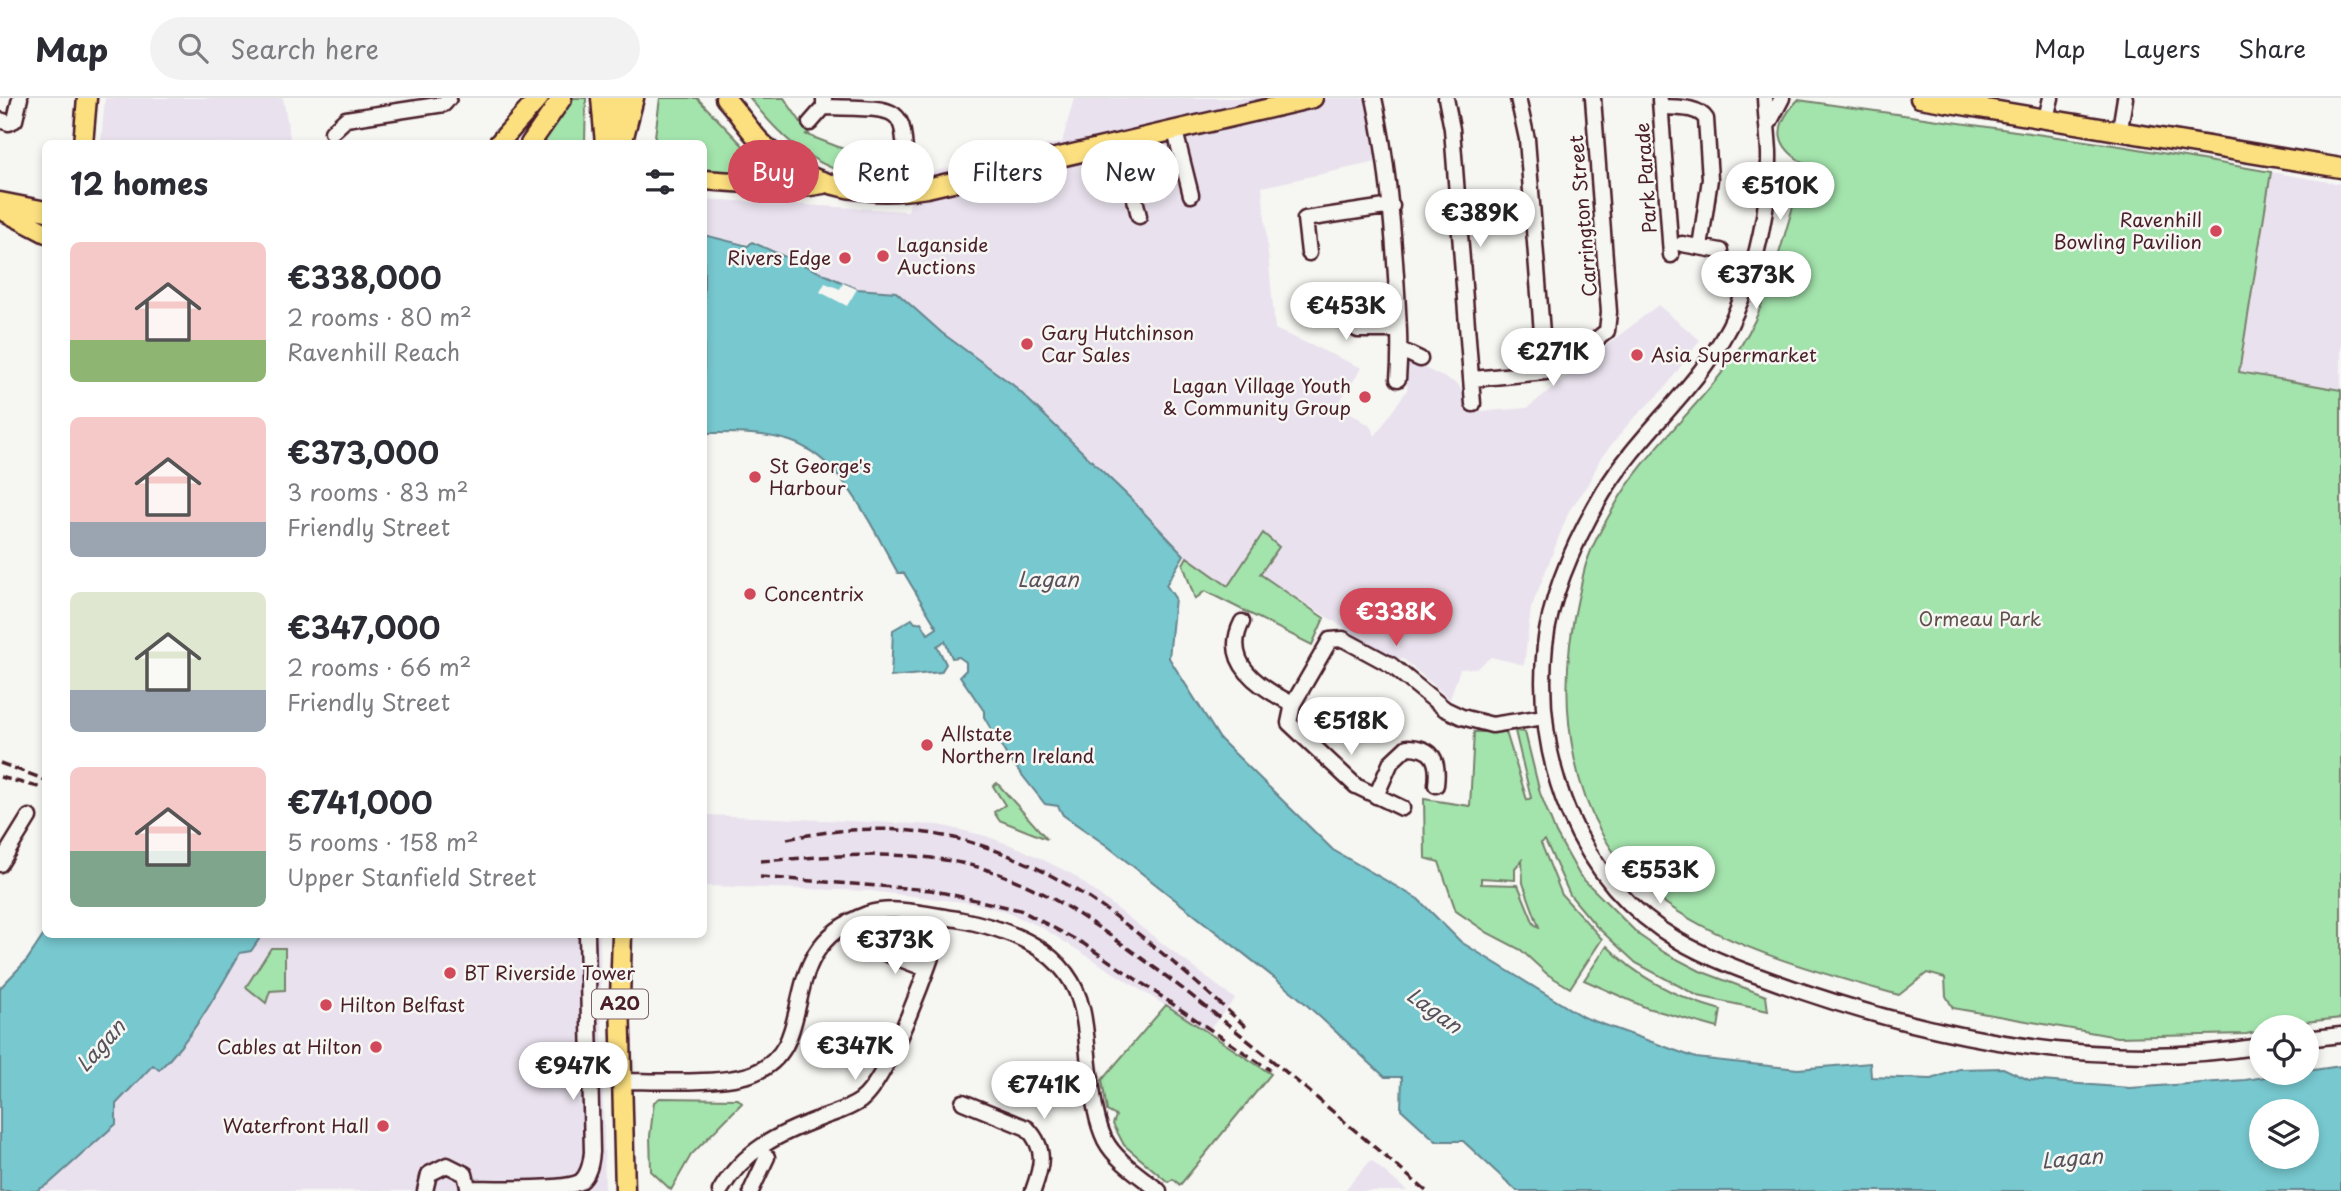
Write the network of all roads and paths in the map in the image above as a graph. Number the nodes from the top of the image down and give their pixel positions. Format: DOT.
graph roads {
  1 [pos="20,98"];
  2 [pos="87,98"];
  3 [pos="449,98"];
  4 [pos="539,98"];
  5 [pos="562,98"];
  6 [pos="601,98"];
  7 [pos="618,98"];
  8 [pos="634,98"];
  9 [pos="725,98"];
  10 [pos="1313,98"];
  11 [pos="1374,98"];
  12 [pos="1446,98"];
  13 [pos="1518,98"];
  14 [pos="1593,98"];
  15 [pos="1765,98"];
  16 [pos="1782,98"];
  17 [pos="1920,98"];
  18 [pos="2051,98"];
  19 [pos="2125,98"];
  20 [pos="824,102"];
  21 [pos="1278,102"];
  22 [pos="1660,102"];
  23 [pos="1977,102"];
  24 [pos="405,104"];
  25 [pos="2046,118"];
  26 [pos="0,120"];
  27 [pos="810,123"];
  28 [pos="1767,128"];
  29 [pos="2120,129"];
  30 [pos="1175,131"];
  31 [pos="332,132"];
  32 [pos="83,140"];
  33 [pos="502,140"];
  34 [pos="533,140"];
  35 [pos="606,140"];
  36 [pos="608,140"];
  37 [pos="623,140"];
  38 [pos="762,140"];
  39 [pos="904,140"];
  40 [pos="1138,140"];
  41 [pos="1081,153"];
  42 [pos="2341,168"];
  43 [pos="707,180"];
  44 [pos="728,182"];
  45 [pos="819,182"];
  46 [pos="823,184"];
  47 [pos="819,185"];
  48 [pos="934,185"];
  49 [pos="833,186"];
  50 [pos="1191,195"];
  51 [pos="42,200"];
  52 [pos="0,202"];
  53 [pos="1136,203"];
  54 [pos="26,206"];
  55 [pos="1392,206"];
  56 [pos="0,209"];
  57 [pos="42,211"];
  58 [pos="1139,216"];
  59 [pos="42,234"];
  60 [pos="1682,244"];
  61 [pos="1700,247"];
  62 [pos="1721,251"];
  63 [pos="1309,253"];
  64 [pos="1671,256"];
  65 [pos="1308,297"];
  66 [pos="1399,330"];
  67 [pos="1401,350"];
  68 [pos="1420,359"];
  69 [pos="1545,372"];
  70 [pos="1398,379"];
  71 [pos="1473,379"];
  72 [pos="1473,404"];
  73 [pos="1242,622"];
  74 [pos="1293,704"];
  75 [pos="1544,717"];
  76 [pos="1436,785"];
  77 [pos="1376,796"];
  78 [pos="1402,807"];
  79 [pos="29,817"];
  80 [pos="0,864"];
  81 [pos="944,917"];
  82 [pos="587,938"];
  83 [pos="619,939"];
  84 [pos="877,950"];
  85 [pos="926,969"];
  86 [pos="2341,1035"];
  87 [pos="2319,1038"];
  88 [pos="850,1040"];
  89 [pos="2249,1048"];
  90 [pos="891,1055"];
  91 [pos="1091,1077"];
  92 [pos="621,1081"];
  93 [pos="1057,1081"];
  94 [pos="963,1102"];
  95 [pos="767,1157"];
  96 [pos="469,1190"];
  97 [pos="425,1191"];
  98 [pos="625,1191"];
  99 [pos="720,1191"];
  100 [pos="751,1191"];
  101 [pos="1033,1191"];
  102 [pos="1159,1191"];
  1 -- 26 [label="street"];
  2 -- 32 [label="main road"];
  3 -- 24 [label="street"];
  4 -- 33 [label="main road"];
  5 -- 34 [label="main road"];
  6 -- 35 [label="main road"];
  7 -- 36 [label="main road"];
  8 -- 37 [label="main road"];
  9 -- 38 [label="main road"];
  10 -- 21 [label="main road"];
  11 -- 55 [label="street"];
  12 -- 71 [label="street"];
  13 -- 69 [label="street"];
  14 -- 69 [label="street, Carrington Street"];
  15 -- 28 [label="street"];
  16 -- 28 [label="street"];
  17 -- 23 [label="main road"];
  18 -- 25 [label="street"];
  19 -- 29 [label="street"];
  20 -- 27 [label="street"];
  20 -- 39 [label="street"];
  21 -- 30 [label="main road"];
  22 -- 61 [label="street"];
  22 -- 64 [label="street, Park Parade"];
  23 -- 25 [label="main road"];
  24 -- 31 [label="street"];
  25 -- 29 [label="main road"];
  28 -- 75 [label="street"];
  29 -- 42 [label="main road"];
  30 -- 40 [label="main road"];
  30 -- 50 [label="street"];
  41 -- 48 [label="main road"];
  43 -- 44 [label="main road"];
  45 -- 46 [label="main road"];
  46 -- 47 [label="main road"];
  46 -- 49 [label="main road"];
  51 -- 54 [label="main road"];
  52 -- 54 [label="main road"];
  53 -- 58 [label="street"];
  54 -- 57 [label="main road"];
  55 -- 63 [label="street"];
  55 -- 66 [label="street"];
  56 -- 59 [label="main road"];
  60 -- 61 [label="street"];
  61 -- 62 [label="street"];
  65 -- 66 [label="street"];
  66 -- 67 [label="street"];
  67 -- 68 [label="street"];
  67 -- 70 [label="street"];
  69 -- 71 [label="street"];
  71 -- 72 [label="street"];
  73 -- 74 [label="street"];
  74 -- 75 [label="street"];
  74 -- 77 [label="street"];
  75 -- 89 [label="street"];
  76 -- 77 [label="street"];
  77 -- 78 [label="street"];
  79 -- 80 [label="street"];
  81 -- 85 [label="street"];
  81 -- 91 [label="street"];
  81 -- 92 [label="street"];
  82 -- 96 [label="street"];
  83 -- 92 [label="main road, A20"];
  84 -- 85 [label="street"];
  85 -- 90 [label="street"];
  86 -- 87 [label="street"];
  88 -- 90 [label="street"];
  90 -- 99 [label="street"];
  91 -- 93 [label="street"];
  91 -- 102 [label="street"];
  92 -- 98 [label="main road, A20"];
  94 -- 101 [label="street"];
  95 -- 100 [label="street"];
  96 -- 97 [label="street"];
}
